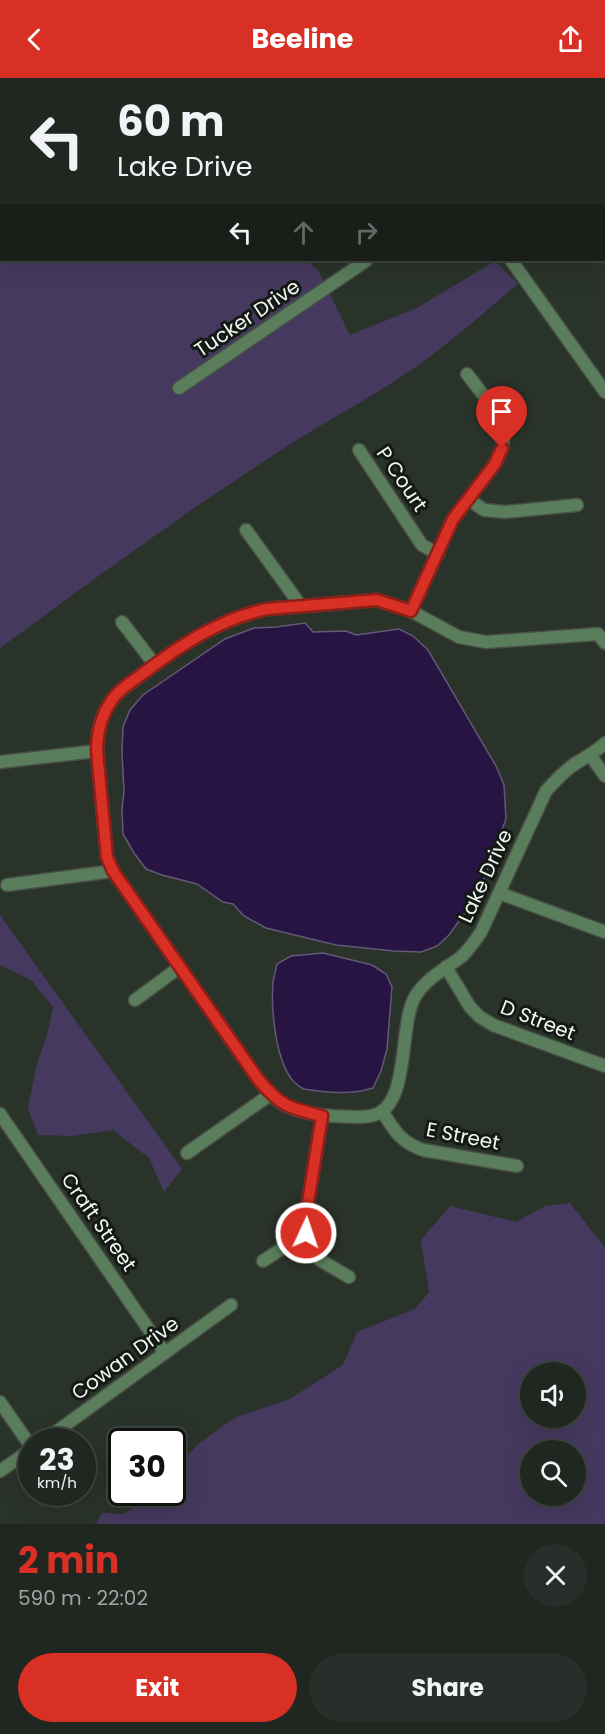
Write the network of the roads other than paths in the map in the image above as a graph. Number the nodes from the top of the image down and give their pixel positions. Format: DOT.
graph roads {
  1 [pos="366,261"];
  2 [pos="513,261"];
  3 [pos="467,374"];
  4 [pos="179,388"];
  5 [pos="605,392"];
  6 [pos="359,450"];
  7 [pos="468,499"];
  8 [pos="577,505"];
  9 [pos="246,530"];
  10 [pos="438,554"];
  11 [pos="300,606"];
  12 [pos="411,611"];
  13 [pos="122,622"];
  14 [pos="605,643"];
  15 [pos="155,665"];
  16 [pos="605,743"];
  17 [pos="97,751"];
  18 [pos="590,755"];
  19 [pos="0,762"];
  20 [pos="605,776"];
  21 [pos="113,871"];
  22 [pos="7,885"];
  23 [pos="499,893"];
  24 [pos="605,932"];
  25 [pos="180,967"];
  26 [pos="446,967"];
  27 [pos="135,1000"];
  28 [pos="605,1066"];
  29 [pos="271,1094"];
  30 [pos="382,1111"];
  31 [pos="0,1113"];
  32 [pos="322,1116"];
  33 [pos="187,1153"];
  34 [pos="517,1166"];
  35 [pos="306,1233"];
  36 [pos="263,1261"];
  37 [pos="349,1277"];
  38 [pos="231,1305"];
  39 [pos="165,1353"];
  40 [pos="0,1402"];
  41 [pos="18,1428"];
  42 [pos="61,1428"];
  43 [pos="18,1458"];
  44 [pos="0,1472"];
  1 -- 4 [label="street, Tucker Drive"];
  2 -- 5 [label="street"];
  3 -- 7 [label="street"];
  6 -- 10 [label="street, P Court"];
  7 -- 8 [label="street"];
  7 -- 10 [label="street"];
  9 -- 11 [label="street"];
  10 -- 12 [label="street"];
  11 -- 12 [label="street"];
  11 -- 15 [label="street"];
  12 -- 14 [label="street"];
  13 -- 15 [label="street"];
  15 -- 17 [label="street"];
  16 -- 18 [label="street, Lake Drive"];
  17 -- 19 [label="street"];
  17 -- 21 [label="street"];
  18 -- 20 [label="street"];
  18 -- 23 [label="street, Lake Drive"];
  21 -- 22 [label="street"];
  21 -- 25 [label="street"];
  23 -- 24 [label="street"];
  23 -- 26 [label="street, Lake Drive"];
  25 -- 27 [label="street"];
  25 -- 29 [label="street"];
  26 -- 28 [label="street, D Street"];
  26 -- 30 [label="street, Lake Drive"];
  29 -- 32 [label="street"];
  29 -- 33 [label="street"];
  30 -- 32 [label="street"];
  30 -- 34 [label="street, E Street"];
  31 -- 39 [label="street, Craft Street"];
  32 -- 35 [label="street"];
  35 -- 36 [label="street"];
  35 -- 37 [label="street"];
  38 -- 39 [label="street, Cowan Drive"];
  39 -- 42 [label="street, Cowan Drive"];
  40 -- 41 [label="street"];
  43 -- 44 [label="street"];
}
